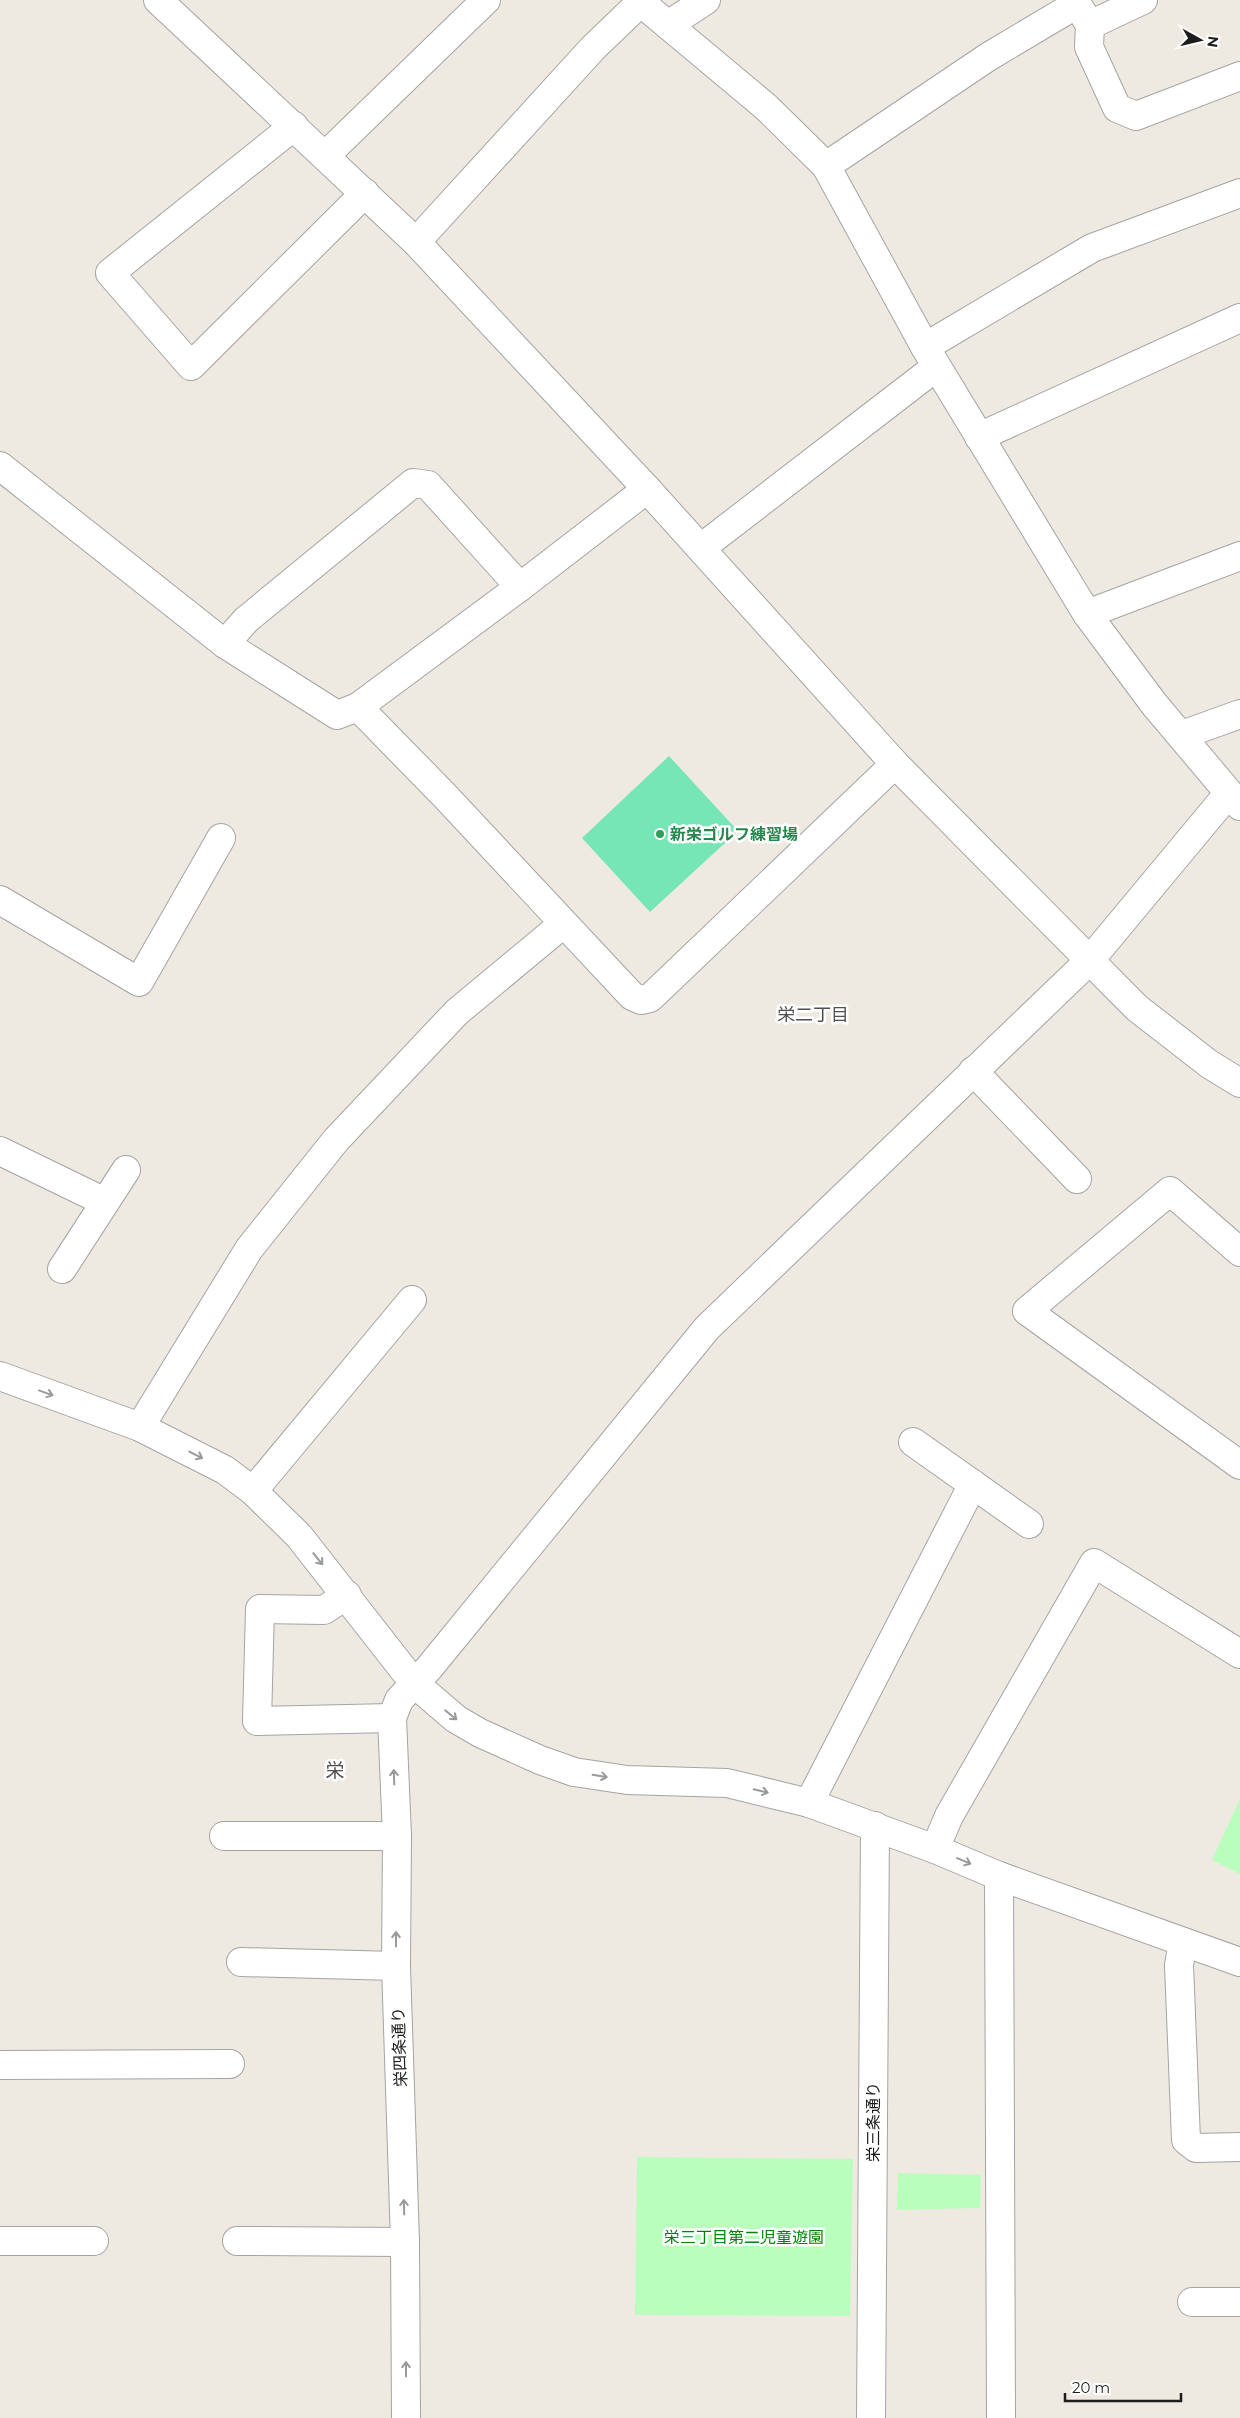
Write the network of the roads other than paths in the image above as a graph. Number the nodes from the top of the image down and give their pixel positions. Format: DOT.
graph roads {
  1 [pos="158,0"];
  2 [pos="486,0"];
  3 [pos="706,0"];
  4 [pos="1143,0"];
  5 [pos="640,1"];
  6 [pos="668,25"];
  7 [pos="1090,25"];
  8 [pos="1240,76"];
  9 [pos="294,126"];
  10 [pos="326,156"];
  11 [pos="826,166"];
  12 [pos="365,193"];
  13 [pos="1240,193"];
  14 [pos="416,242"];
  15 [pos="1240,318"];
  16 [pos="931,358"];
  17 [pos="979,437"];
  18 [pos="0,466"];
  19 [pos="647,489"];
  20 [pos="700,548"];
  21 [pos="1240,556"];
  22 [pos="520,588"];
  23 [pos="1087,614"];
  24 [pos="225,644"];
  25 [pos="358,707"];
  26 [pos="1240,714"];
  27 [pos="1182,736"];
  28 [pos="895,764"];
  29 [pos="1234,800"];
  30 [pos="221,838"];
  31 [pos="0,900"];
  32 [pos="563,924"];
  33 [pos="1090,960"];
  34 [pos="973,1072"];
  35 [pos="1240,1083"];
  36 [pos="0,1151"];
  37 [pos="126,1170"];
  38 [pos="1076,1179"];
  39 [pos="105,1202"];
  40 [pos="1240,1252"];
  41 [pos="62,1269"];
  42 [pos="412,1300"];
  43 [pos="0,1376"];
  44 [pos="140,1427"];
  45 [pos="913,1442"];
  46 [pos="1240,1466"];
  47 [pos="973,1484"];
  48 [pos="253,1491"];
  49 [pos="1030,1524"];
  50 [pos="347,1595"];
  51 [pos="1240,1654"];
  52 [pos="414,1683"];
  53 [pos="392,1718"];
  54 [pos="809,1803"];
  55 [pos="875,1826"];
  56 [pos="224,1836"];
  57 [pos="396,1836"];
  58 [pos="935,1849"];
  59 [pos="999,1876"];
  60 [pos="1183,1942"];
  61 [pos="1239,1959"];
  62 [pos="241,1962"];
  63 [pos="396,1966"];
  64 [pos="230,2064"];
  65 [pos="0,2065"];
  66 [pos="1240,2148"];
  67 [pos="0,2241"];
  68 [pos="94,2241"];
  69 [pos="237,2241"];
  70 [pos="406,2242"];
  71 [pos="1192,2302"];
  72 [pos="1240,2302"];
  73 [pos="406,2418"];
  74 [pos="871,2418"];
  75 [pos="1001,2418"];
  1 -- 9 [label="street"];
  2 -- 10 [label="street"];
  3 -- 6 [label="street"];
  4 -- 7 [label="street"];
  5 -- 6 [label="street"];
  5 -- 14 [label="street"];
  6 -- 11 [label="street"];
  7 -- 8 [label="street"];
  7 -- 11 [label="street"];
  9 -- 10 [label="street"];
  9 -- 12 [label="street"];
  10 -- 12 [label="street"];
  11 -- 16 [label="street"];
  12 -- 14 [label="street"];
  13 -- 16 [label="street"];
  14 -- 19 [label="street"];
  15 -- 17 [label="street"];
  16 -- 17 [label="street"];
  16 -- 20 [label="street"];
  17 -- 23 [label="street"];
  18 -- 24 [label="street"];
  19 -- 20 [label="street"];
  19 -- 22 [label="street"];
  20 -- 28 [label="street"];
  21 -- 23 [label="street"];
  22 -- 24 [label="street"];
  22 -- 25 [label="street"];
  23 -- 27 [label="street"];
  24 -- 25 [label="street"];
  25 -- 32 [label="street"];
  26 -- 27 [label="street"];
  27 -- 29 [label="street"];
  28 -- 32 [label="street"];
  28 -- 33 [label="street"];
  29 -- 33 [label="street, 栄四条通り"];
  30 -- 31 [label="street"];
  32 -- 44 [label="street"];
  33 -- 34 [label="street, 栄四条通り"];
  33 -- 35 [label="street"];
  34 -- 38 [label="street"];
  34 -- 52 [label="street, 栄四条通り"];
  36 -- 39 [label="street"];
  37 -- 39 [label="street"];
  39 -- 41 [label="street"];
  40 -- 46 [label="street"];
  42 -- 48 [label="street"];
  43 -- 44 [label="street, one-way"];
  44 -- 48 [label="street, one-way"];
  45 -- 47 [label="street"];
  47 -- 49 [label="street"];
  47 -- 54 [label="street"];
  48 -- 50 [label="street, one-way"];
  50 -- 52 [label="street"];
  50 -- 53 [label="street"];
  51 -- 58 [label="street"];
  52 -- 53 [label="street, 栄四条通り"];
  52 -- 54 [label="street, one-way"];
  57 -- 53 [label="street, 栄四条通り, one-way"];
  54 -- 55 [label="street"];
  55 -- 58 [label="street"];
  55 -- 74 [label="street, 栄三条通り"];
  56 -- 57 [label="street"];
  63 -- 57 [label="street, 栄四条通り, one-way"];
  58 -- 59 [label="street, one-way"];
  59 -- 60 [label="street"];
  59 -- 75 [label="street"];
  60 -- 61 [label="street"];
  60 -- 66 [label="street"];
  62 -- 63 [label="street"];
  70 -- 63 [label="street, 栄四条通り, one-way"];
  64 -- 65 [label="street"];
  67 -- 68 [label="street"];
  69 -- 70 [label="street"];
  73 -- 70 [label="street, 栄四条通り, one-way"];
  71 -- 72 [label="street"];
}
